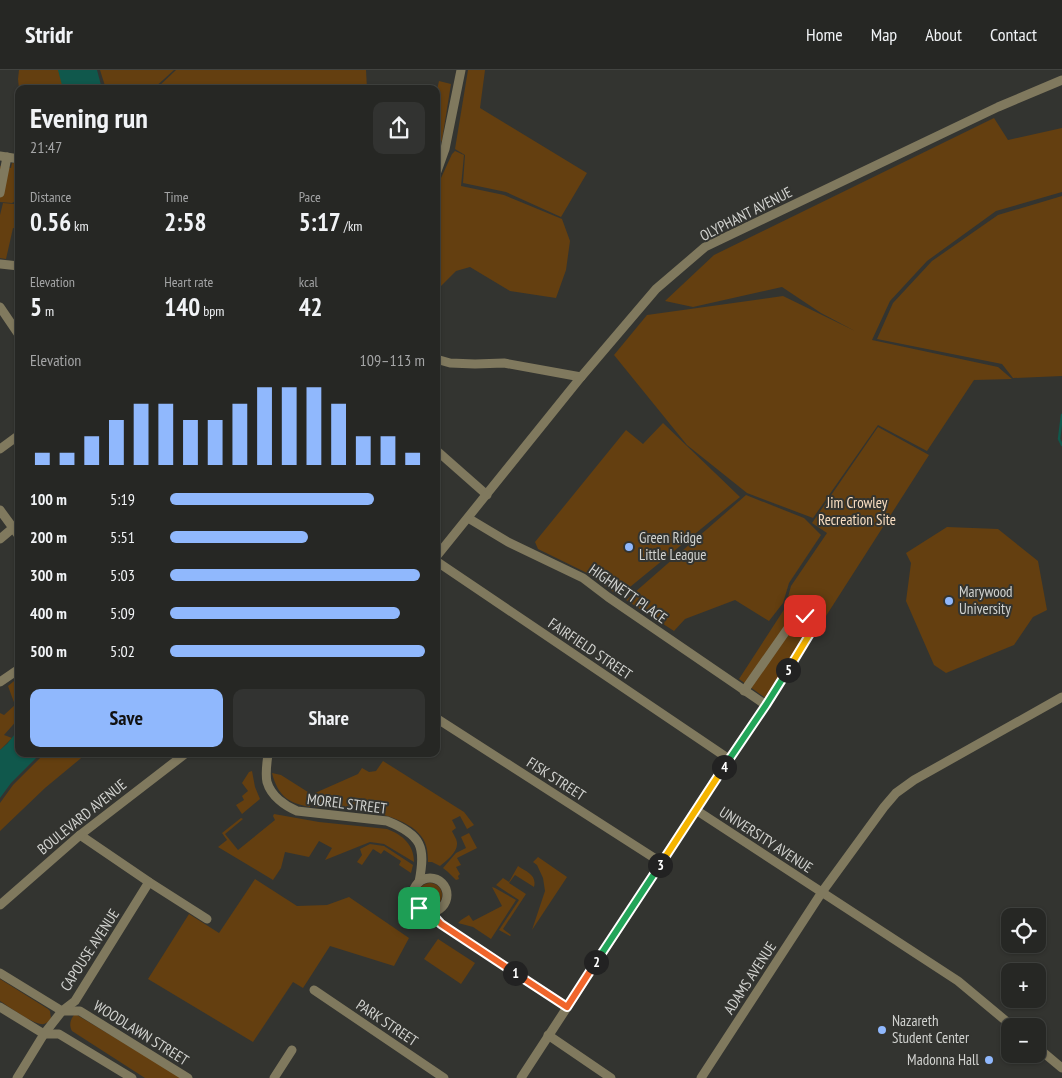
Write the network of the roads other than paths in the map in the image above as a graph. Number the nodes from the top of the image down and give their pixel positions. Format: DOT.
graph roads {
  1 [pos="461,70"];
  2 [pos="1062,80"];
  3 [pos="4,157"];
  4 [pos="440,162"];
  5 [pos="0,193"];
  6 [pos="0,264"];
  7 [pos="15,266"];
  8 [pos="0,307"];
  9 [pos="15,329"];
  10 [pos="440,360"];
  11 [pos="582,377"];
  12 [pos="15,438"];
  13 [pos="0,449"];
  14 [pos="440,454"];
  15 [pos="487,495"];
  16 [pos="0,510"];
  17 [pos="468,518"];
  18 [pos="15,531"];
  19 [pos="15,532"];
  20 [pos="0,539"];
  21 [pos="440,552"];
  22 [pos="440,564"];
  23 [pos="15,672"];
  24 [pos="0,682"];
  25 [pos="744,690"];
  26 [pos="1062,697"];
  27 [pos="766,705"];
  28 [pos="440,721"];
  29 [pos="181,757"];
  30 [pos="268,757"];
  31 [pos="729,759"];
  32 [pos="696,810"];
  33 [pos="80,835"];
  34 [pos="662,863"];
  35 [pos="149,882"];
  36 [pos="419,882"];
  37 [pos="822,892"];
  38 [pos="0,905"];
  39 [pos="429,911"];
  40 [pos="207,919"];
  41 [pos="0,973"];
  42 [pos="314,990"];
  43 [pos="0,1007"];
  44 [pos="567,1007"];
  45 [pos="62,1010"];
  46 [pos="1002,1018"];
  47 [pos="44,1034"];
  48 [pos="548,1035"];
  49 [pos="292,1050"];
  50 [pos="1046,1055"];
  51 [pos="1062,1068"];
  52 [pos="17,1078"];
  53 [pos="132,1078"];
  54 [pos="188,1078"];
  55 [pos="274,1078"];
  56 [pos="444,1078"];
  57 [pos="521,1078"];
  58 [pos="611,1078"];
  59 [pos="700,1078"];
  1 -- 4 [label="street"];
  2 -- 11 [label="street, OLYPHANT AVENUE"];
  3 -- 5 [label="street"];
  6 -- 7 [label="street"];
  8 -- 9 [label="street"];
  10 -- 11 [label="street"];
  11 -- 15 [label="street, OLYPHANT AVENUE"];
  12 -- 13 [label="street"];
  14 -- 15 [label="street"];
  15 -- 17 [label="street, OLYPHANT AVENUE"];
  16 -- 18 [label="street"];
  17 -- 21 [label="street, OLYPHANT AVENUE"];
  17 -- 25 [label="street, HIGHNETT PLACE"];
  19 -- 20 [label="street"];
  22 -- 31 [label="street, FAIRFIELD STREET"];
  23 -- 24 [label="street"];
  25 -- 27 [label="street, HIGHNETT PLACE"];
  25 -- 27 [label="street"];
  26 -- 37 [label="street, ADAMS AVENUE"];
  27 -- 31 [label="street"];
  28 -- 34 [label="street, FISK STREET"];
  29 -- 33 [label="street, BOULEVARD AVENUE"];
  30 -- 36 [label="street, MOREL STREET"];
  31 -- 32 [label="street"];
  32 -- 34 [label="street"];
  32 -- 37 [label="street, UNIVERSITY AVENUE"];
  33 -- 35 [label="street"];
  33 -- 38 [label="street, BOULEVARD AVENUE"];
  34 -- 44 [label="street"];
  35 -- 40 [label="street"];
  35 -- 45 [label="street, CAPOUSE AVENUE"];
  36 -- 39 [label="street, MOREL STREET"];
  36 -- 39 [label="street"];
  37 -- 46 [label="street, UNIVERSITY AVENUE"];
  37 -- 59 [label="street, ADAMS AVENUE"];
  39 -- 44 [label="street, MOREL STREET"];
  41 -- 45 [label="street, WOODLAWN STREET"];
  42 -- 56 [label="street, PARK STREET"];
  43 -- 47 [label="street"];
  44 -- 48 [label="street"];
  45 -- 47 [label="street, CAPOUSE AVENUE"];
  45 -- 54 [label="street, WOODLAWN STREET"];
  47 -- 52 [label="street, CAPOUSE AVENUE"];
  47 -- 53 [label="street"];
  48 -- 57 [label="street"];
  48 -- 58 [label="street"];
  49 -- 55 [label="street"];
  50 -- 51 [label="street"];
}
